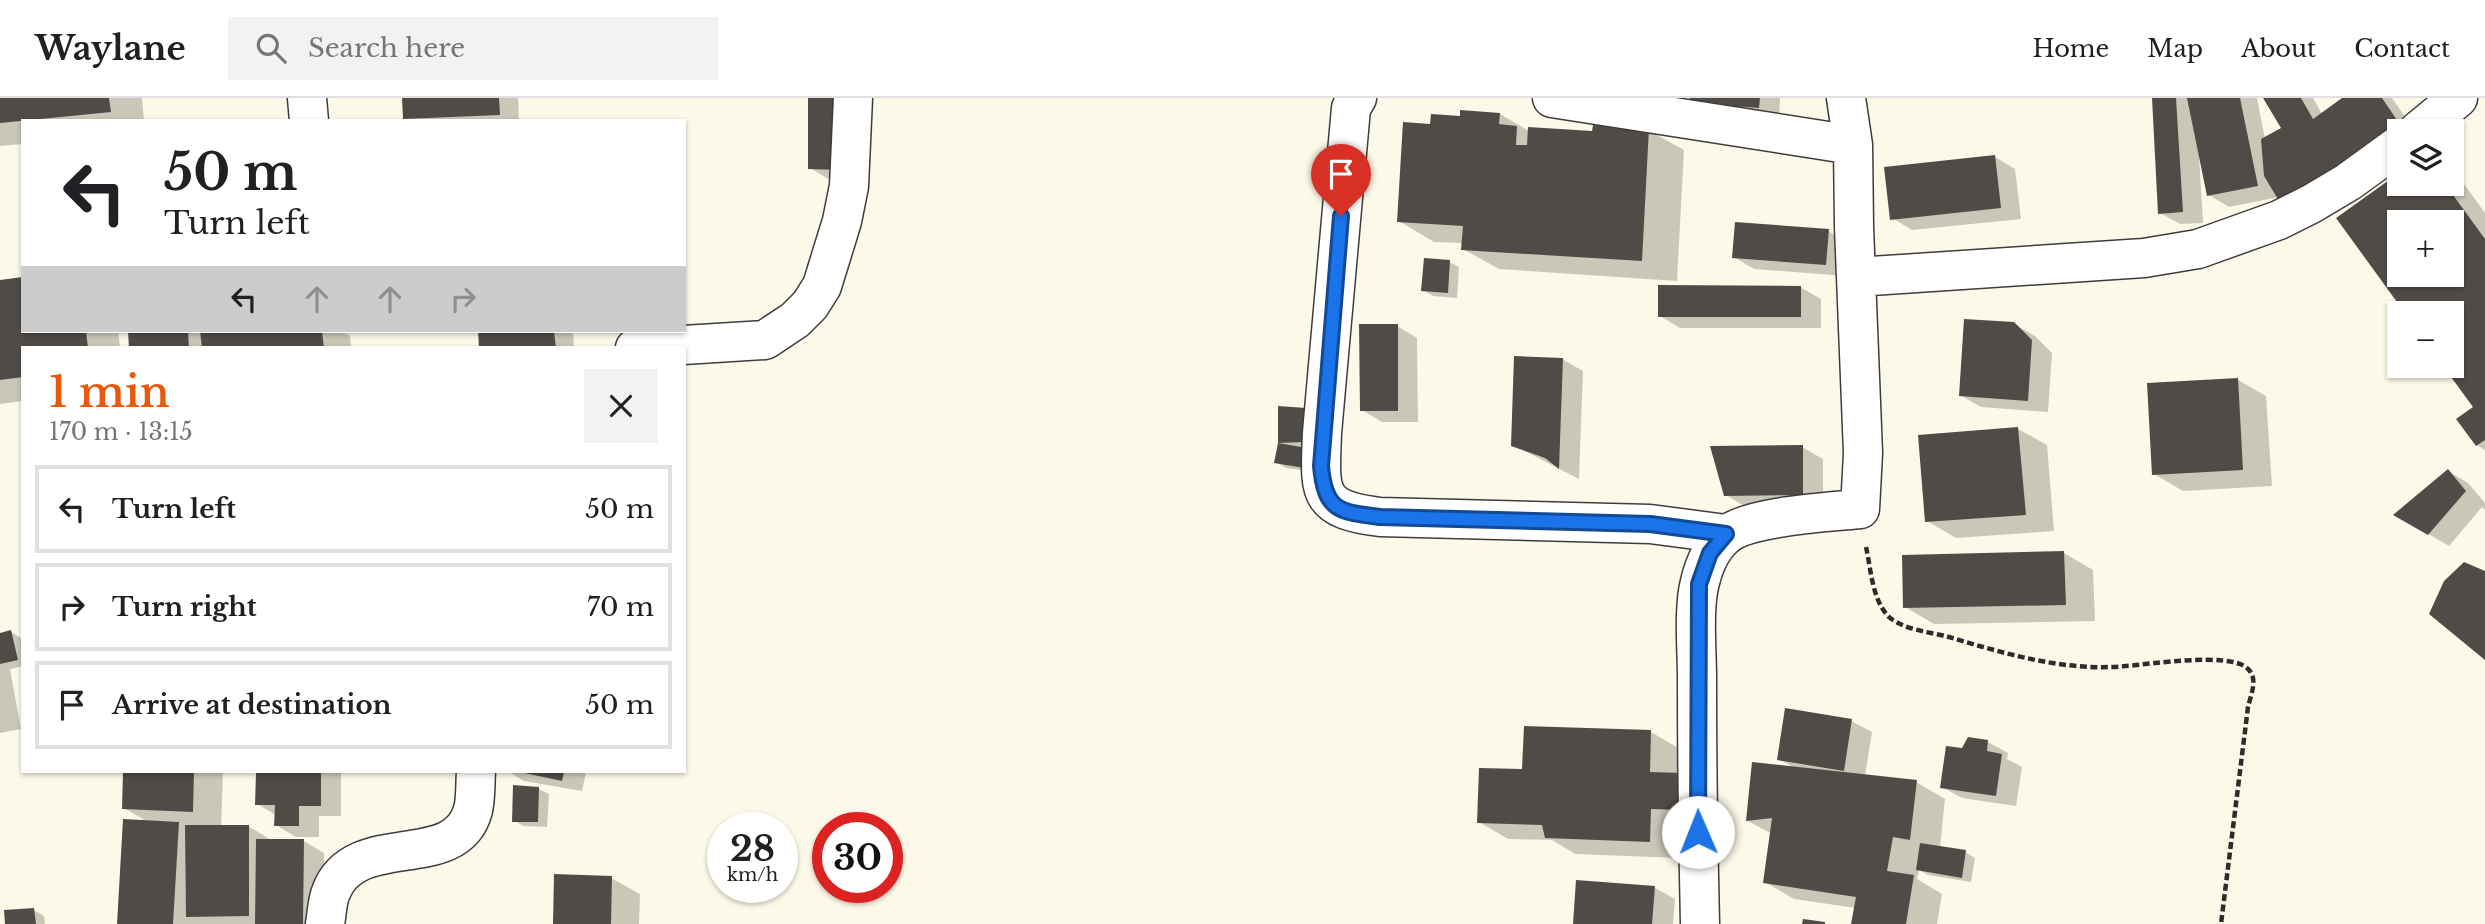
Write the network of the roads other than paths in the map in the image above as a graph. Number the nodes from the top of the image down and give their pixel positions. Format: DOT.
graph roads {
  1 [pos="307,98"];
  2 [pos="853,98"];
  3 [pos="1357,98"];
  4 [pos="1552,98"];
  5 [pos="1846,98"];
  6 [pos="2458,98"];
  7 [pos="309,119"];
  8 [pos="2433,119"];
  9 [pos="1853,145"];
  10 [pos="2387,153"];
  11 [pos="1856,277"];
  12 [pos="668,346"];
  13 [pos="1726,534"];
  14 [pos="476,773"];
  15 [pos="325,924"];
  16 [pos="1700,924"];
  1 -- 7 [label="street"];
  2 -- 12 [label="street"];
  3 -- 13 [label="street"];
  4 -- 9 [label="street"];
  5 -- 9 [label="street"];
  6 -- 8 [label="street"];
  9 -- 11 [label="street"];
  10 -- 11 [label="street"];
  11 -- 13 [label="street"];
  13 -- 16 [label="street"];
  14 -- 15 [label="street"];
}
